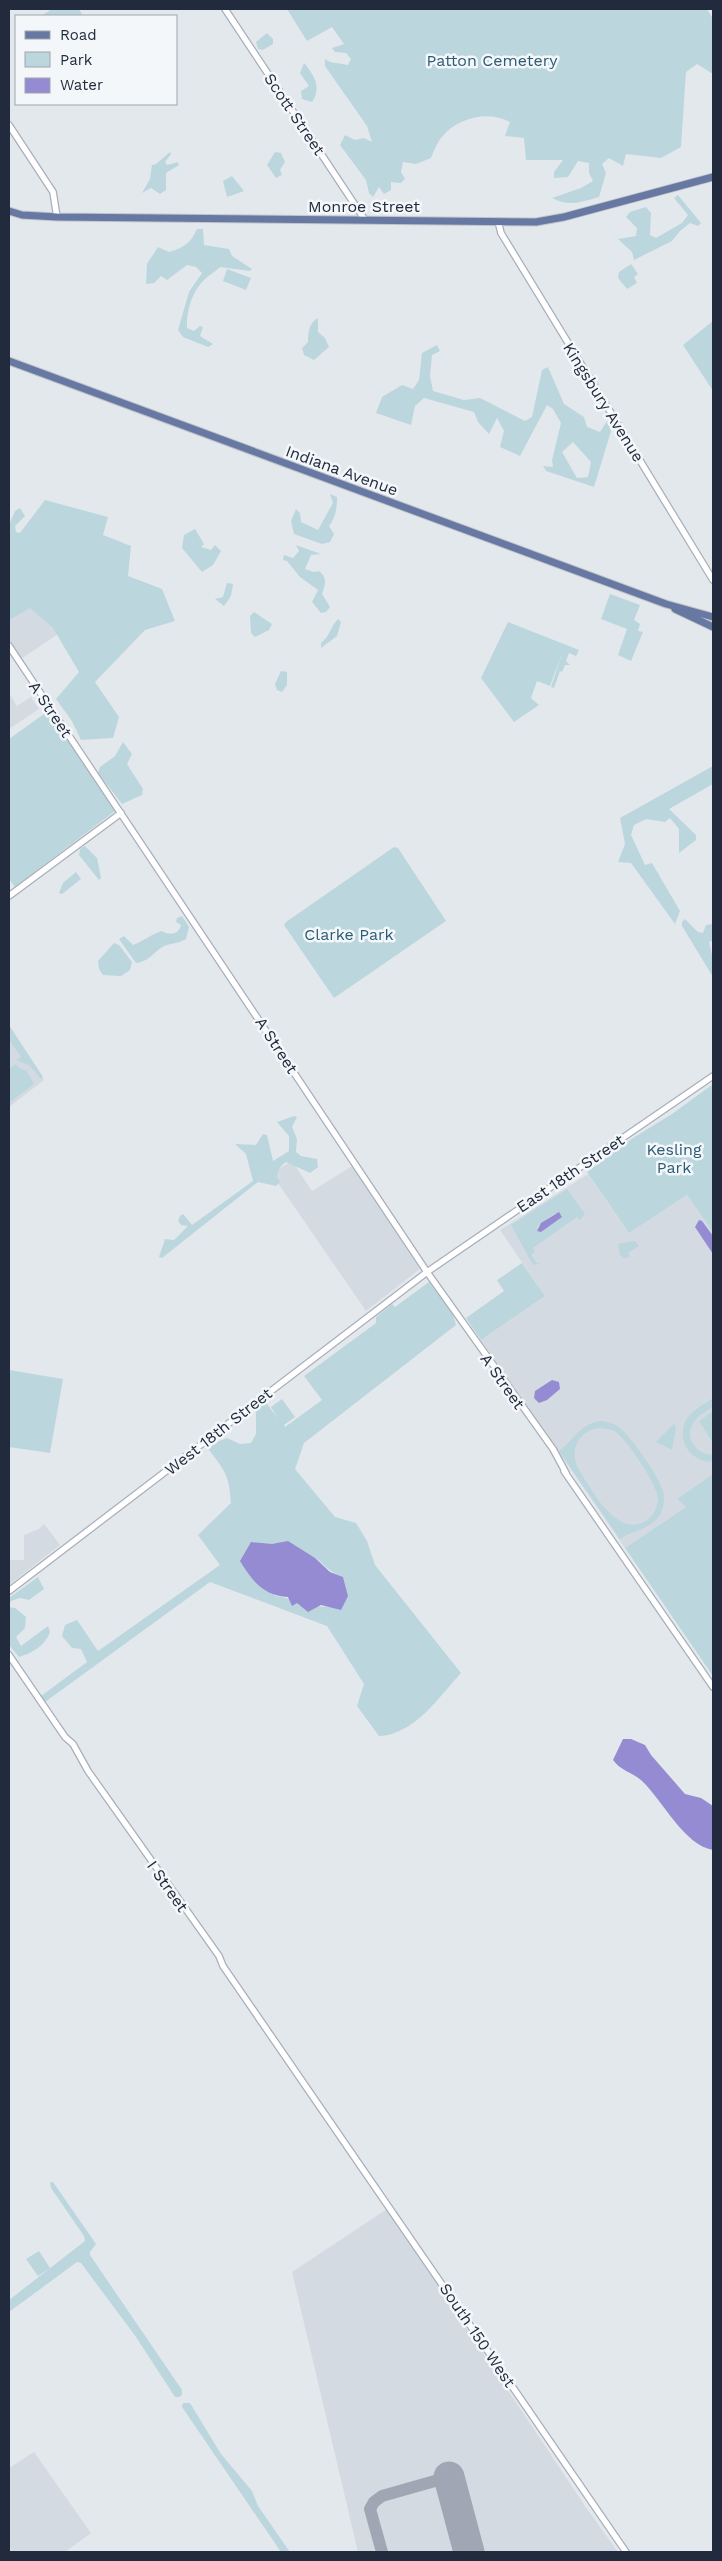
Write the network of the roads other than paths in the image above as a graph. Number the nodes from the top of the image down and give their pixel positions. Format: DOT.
graph roads {
  1 [pos="225,9"];
  2 [pos="9,124"];
  3 [pos="713,177"];
  4 [pos="9,211"];
  5 [pos="57,217"];
  6 [pos="365,220"];
  7 [pos="498,221"];
  8 [pos="9,362"];
  9 [pos="713,580"];
  10 [pos="666,604"];
  11 [pos="713,617"];
  12 [pos="713,627"];
  13 [pos="9,646"];
  14 [pos="121,813"];
  15 [pos="9,896"];
  16 [pos="713,1076"];
  17 [pos="427,1272"];
  18 [pos="9,1591"];
  19 [pos="9,1656"];
  20 [pos="713,1687"];
  21 [pos="329,2117"];
  22 [pos="626,2552"];
  1 -- 6 [label="street, Scott Street"];
  2 -- 5 [label="street"];
  3 -- 7 [label="main road, Monroe Street"];
  4 -- 5 [label="main road, Monroe Street"];
  5 -- 6 [label="main road, Monroe Street"];
  6 -- 7 [label="main road, Monroe Street"];
  7 -- 9 [label="street, Kingsbury Avenue"];
  8 -- 10 [label="main road, Indiana Avenue"];
  10 -- 11 [label="main road, Indiana Avenue"];
  10 -- 12 [label="main road, Indiana Avenue"];
  13 -- 14 [label="street, A Street"];
  14 -- 15 [label="street"];
  14 -- 17 [label="street, A Street"];
  16 -- 17 [label="street, East 18th Street"];
  17 -- 18 [label="street, West 18th Street"];
  17 -- 20 [label="street, A Street"];
  19 -- 21 [label="street, I Street"];
  21 -- 22 [label="street, South 150 West"];
}
